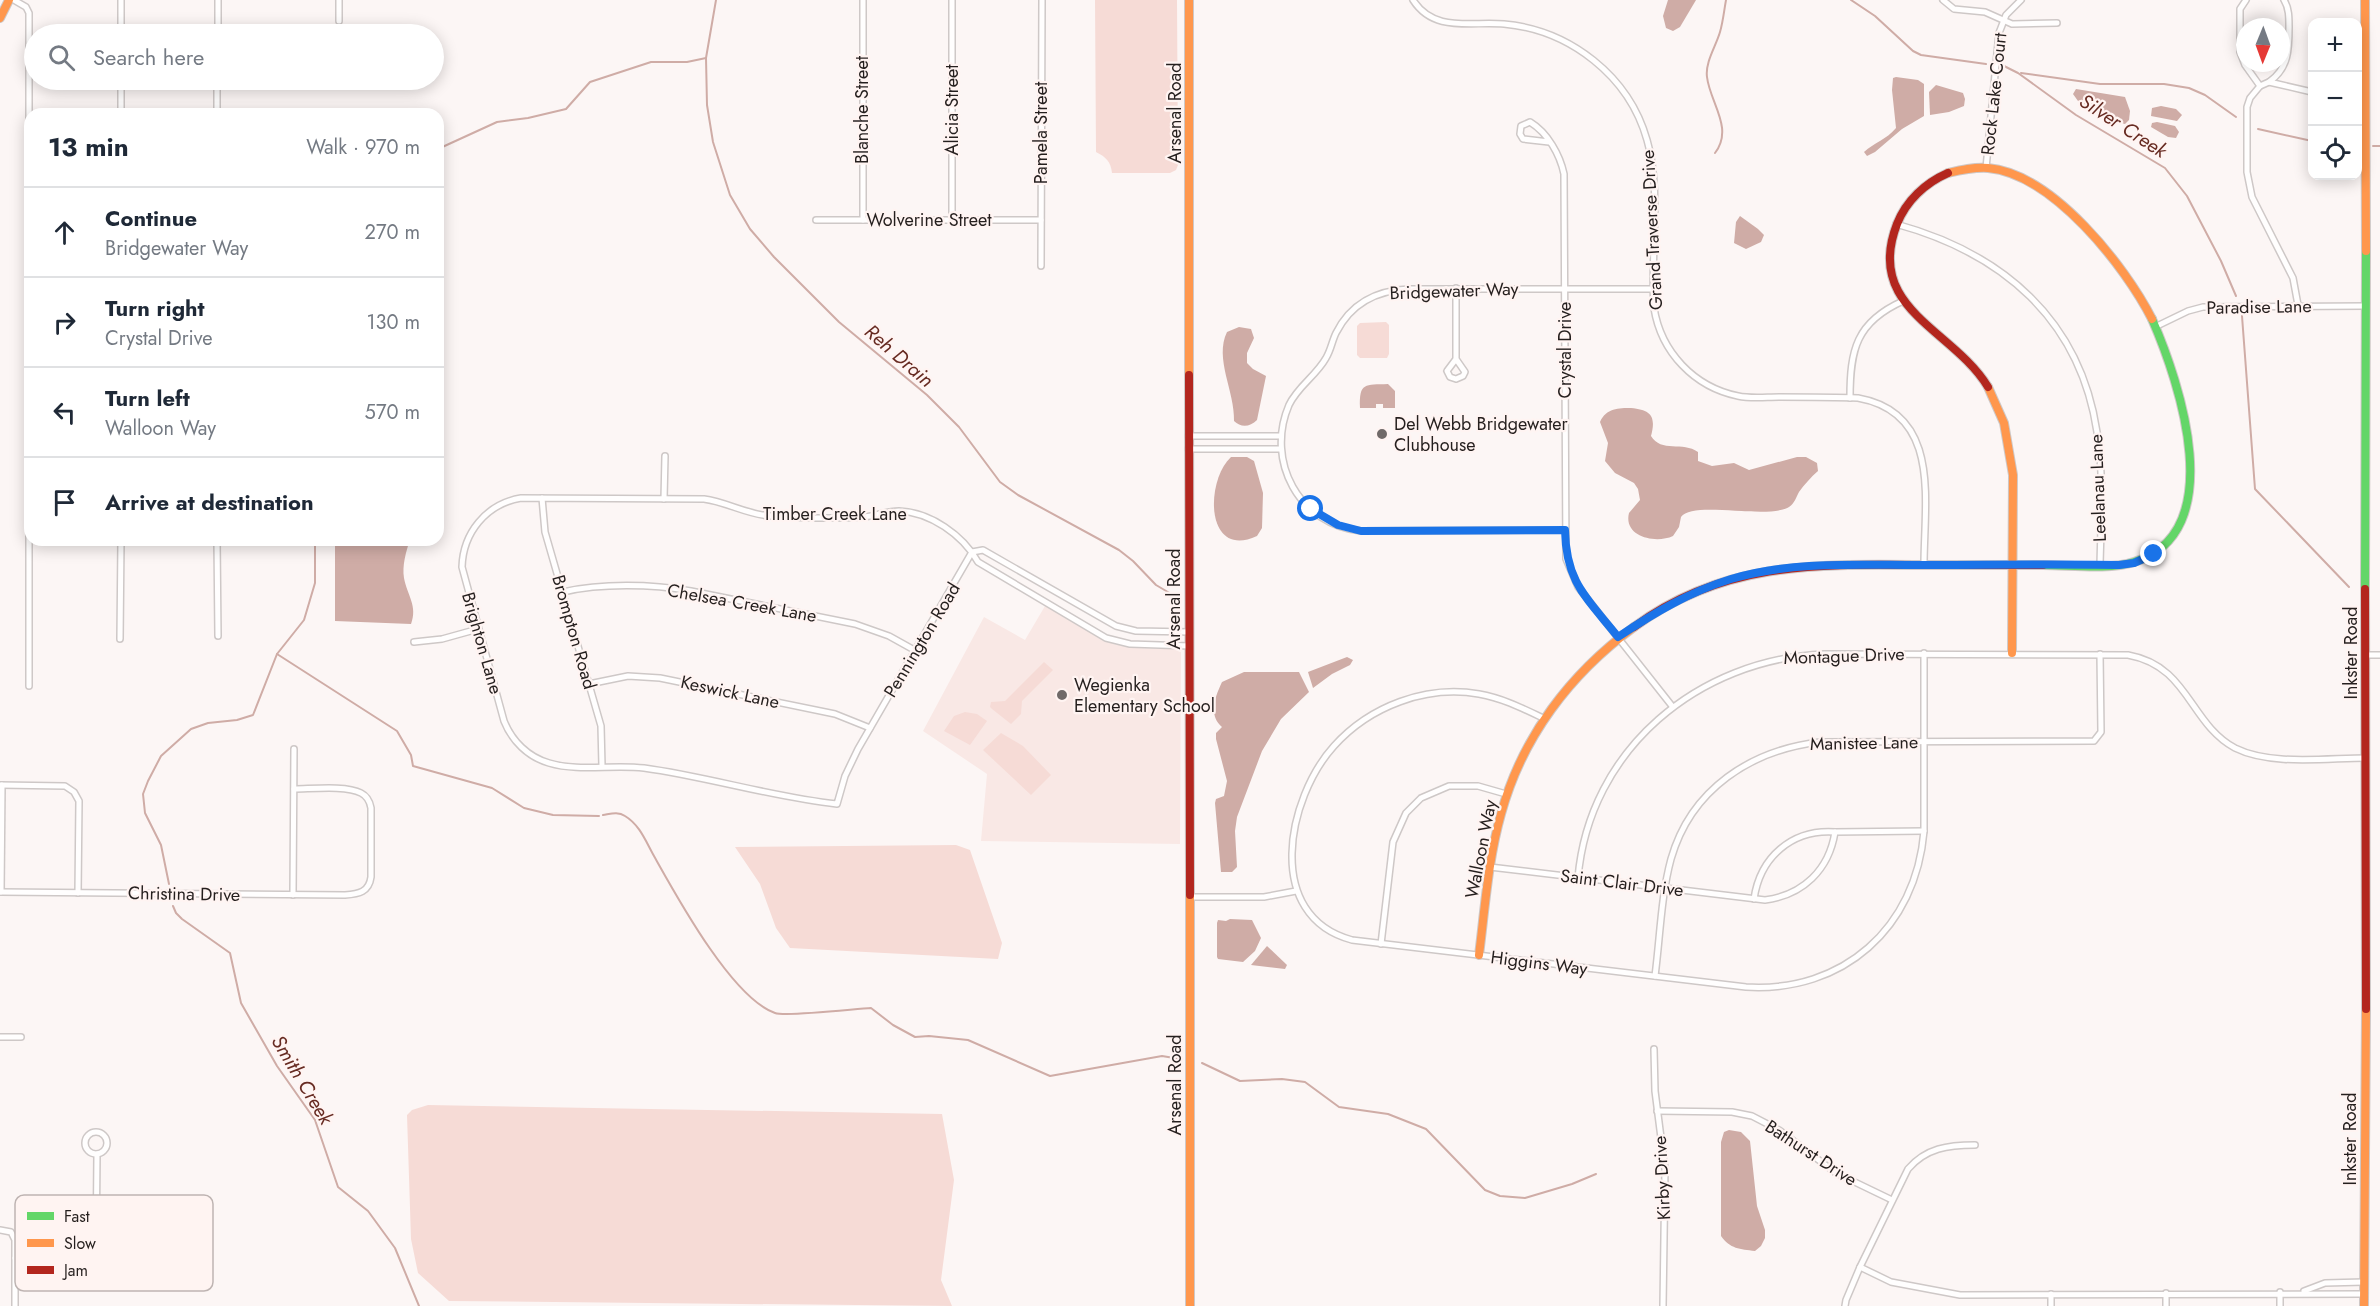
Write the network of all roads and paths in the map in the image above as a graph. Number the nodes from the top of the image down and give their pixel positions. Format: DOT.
graph roads {
  1 [pos="9,0"];
  2 [pos="14,0"];
  3 [pos="121,0"];
  4 [pos="218,0"];
  5 [pos="339,0"];
  6 [pos="863,0"];
  7 [pos="952,0"];
  8 [pos="1042,0"];
  9 [pos="1189,0"];
  10 [pos="1413,0"];
  11 [pos="1943,0"];
  12 [pos="2021,0"];
  13 [pos="2246,0"];
  14 [pos="2283,0"];
  15 [pos="2365,0"];
  16 [pos="0,18"];
  17 [pos="339,21"];
  18 [pos="2002,21"];
  19 [pos="2057,23"];
  20 [pos="29,24"];
  21 [pos="121,24"];
  22 [pos="218,24"];
  23 [pos="2269,82"];
  24 [pos="2260,86"];
  25 [pos="29,90"];
  26 [pos="121,90"];
  27 [pos="217,90"];
  28 [pos="2308,92"];
  29 [pos="29,108"];
  30 [pos="121,108"];
  31 [pos="217,108"];
  32 [pos="1549,142"];
  33 [pos="1986,168"];
  34 [pos="816,220"];
  35 [pos="863,220"];
  36 [pos="952,220"];
  37 [pos="1041,220"];
  38 [pos="1896,224"];
  39 [pos="1041,266"];
  40 [pos="1456,288"];
  41 [pos="1565,288"];
  42 [pos="1653,289"];
  43 [pos="1902,302"];
  44 [pos="2298,305"];
  45 [pos="2366,306"];
  46 [pos="2157,326"];
  47 [pos="1456,359"];
  48 [pos="1850,398"];
  49 [pos="1188,436"];
  50 [pos="1281,436"];
  51 [pos="1188,449"];
  52 [pos="1280,449"];
  53 [pos="665,456"];
  54 [pos="542,498"];
  55 [pos="664,499"];
  56 [pos="1565,530"];
  57 [pos="28,546"];
  58 [pos="121,546"];
  59 [pos="217,546"];
  60 [pos="972,552"];
  61 [pos="1924,565"];
  62 [pos="2013,565"];
  63 [pos="2100,565"];
  64 [pos="1032,579"];
  65 [pos="1025,591"];
  66 [pos="562,592"];
  67 [pos="1087,611"];
  68 [pos="1080,623"];
  69 [pos="478,629"];
  70 [pos="1190,632"];
  71 [pos="218,636"];
  72 [pos="1618,637"];
  73 [pos="120,639"];
  74 [pos="414,642"];
  75 [pos="1190,646"];
  76 [pos="916,651"];
  77 [pos="1924,653"];
  78 [pos="2012,653"];
  79 [pos="2100,654"];
  80 [pos="2366,655"];
  81 [pos="2380,655"];
  82 [pos="589,684"];
  83 [pos="29,686"];
  84 [pos="1672,706"];
  85 [pos="1543,718"];
  86 [pos="870,728"];
  87 [pos="1924,743"];
  88 [pos="294,750"];
  89 [pos="2366,758"];
  90 [pos="602,766"];
  91 [pos="1,785"];
  92 [pos="294,789"];
  93 [pos="1506,794"];
  94 [pos="1924,831"];
  95 [pos="1835,832"];
  96 [pos="1490,867"];
  97 [pos="1578,878"];
  98 [pos="1666,888"];
  99 [pos="1296,891"];
  100 [pos="1,892"];
  101 [pos="78,893"];
  102 [pos="293,895"];
  103 [pos="1190,897"];
  104 [pos="1754,899"];
  105 [pos="1381,944"];
  106 [pos="1479,955"];
  107 [pos="1655,976"];
  108 [pos="0,1037"];
  109 [pos="21,1037"];
  110 [pos="1654,1050"];
  111 [pos="1657,1111"];
  112 [pos="1975,1145"];
  113 [pos="97,1154"];
  114 [pos="97,1195"];
  115 [pos="1892,1200"];
  116 [pos="0,1230"];
  117 [pos="15,1258"];
  118 [pos="1860,1267"];
  119 [pos="2364,1282"];
  120 [pos="2302,1292"];
  121 [pos="2166,1293"];
  122 [pos="2280,1293"];
  123 [pos="2051,1294"];
  124 [pos="2364,1294"];
  125 [pos="15,1306"];
  126 [pos="1190,1306"];
  127 [pos="1663,1306"];
  128 [pos="1845,1306"];
  129 [pos="2051,1306"];
  130 [pos="2166,1306"];
  131 [pos="2280,1306"];
  132 [pos="2364,1306"];
  1 -- 16 [label="street"];
  2 -- 20 [label="street"];
  3 -- 21 [label="street"];
  4 -- 22 [label="street"];
  5 -- 17 [label="street"];
  6 -- 35 [label="street, Blanche Street"];
  7 -- 36 [label="street, Alicia Street"];
  8 -- 37 [label="street, Pamela Street"];
  9 -- 49 [label="street, Arsenal Road"];
  10 -- 42 [label="street, Grand Traverse Drive"];
  11 -- 18 [label="street, Rock Lake Court"];
  12 -- 18 [label="street, Rock Lake Court"];
  13 -- 24 [label="street"];
  14 -- 23 [label="street"];
  15 -- 45 [label="street, Inkster Road"];
  18 -- 19 [label="street, Rock Lake Court"];
  18 -- 33 [label="street, Rock Lake Court"];
  23 -- 24 [label="street"];
  23 -- 28 [label="street"];
  24 -- 44 [label="street"];
  25 -- 29 [label="street"];
  26 -- 30 [label="street"];
  27 -- 31 [label="street"];
  32 -- 32 [label="street, Crystal Drive"];
  32 -- 41 [label="street, Crystal Drive"];
  33 -- 38 [label="street, Walloon Way"];
  33 -- 46 [label="street, Walloon Way"];
  34 -- 35 [label="street, Wolverine Street"];
  35 -- 36 [label="street, Wolverine Street"];
  36 -- 37 [label="street, Wolverine Street"];
  37 -- 39 [label="street, Pamela Street"];
  38 -- 43 [label="street"];
  38 -- 63 [label="street, Leelanau Lane"];
  40 -- 41 [label="street, Bridgewater Way"];
  40 -- 47 [label="street"];
  40 -- 50 [label="street, Bridgewater Way"];
  41 -- 42 [label="street, Bridgewater Way"];
  41 -- 56 [label="street, Crystal Drive"];
  42 -- 48 [label="street, Grand Traverse Drive"];
  43 -- 48 [label="street"];
  43 -- 62 [label="street"];
  44 -- 45 [label="street, Paradise Lane"];
  44 -- 46 [label="street, Paradise Lane"];
  45 -- 80 [label="street, Inkster Road"];
  46 -- 63 [label="street, Walloon Way"];
  48 -- 61 [label="street, Grand Traverse Drive"];
  49 -- 50 [label="street"];
  49 -- 51 [label="street, Arsenal Road"];
  50 -- 52 [label="street, Bridgewater Way"];
  51 -- 52 [label="street"];
  51 -- 70 [label="street, Arsenal Road"];
  52 -- 56 [label="street, Bridgewater Way"];
  53 -- 55 [label="street"];
  54 -- 55 [label="street, Timber Creek Lane"];
  54 -- 66 [label="street, Brompton Road"];
  54 -- 69 [label="street, Brighton Lane"];
  55 -- 60 [label="street, Timber Creek Lane"];
  56 -- 72 [label="street, Crystal Drive"];
  57 -- 83 [label="street"];
  58 -- 73 [label="street"];
  59 -- 71 [label="street"];
  60 -- 64 [label="street"];
  60 -- 65 [label="street, Timber Creek Lane"];
  60 -- 76 [label="street, Pennington Road"];
  61 -- 62 [label="street, Walloon Way"];
  61 -- 72 [label="street, Walloon Way"];
  62 -- 63 [label="street, Walloon Way"];
  62 -- 78 [label="street"];
  64 -- 65 [label="street"];
  64 -- 67 [label="street"];
  65 -- 68 [label="street, Timber Creek Lane"];
  66 -- 76 [label="street, Chelsea Creek Lane"];
  66 -- 82 [label="street, Brompton Road"];
  67 -- 68 [label="street"];
  67 -- 70 [label="street"];
  68 -- 75 [label="street, Timber Creek Lane"];
  69 -- 74 [label="street"];
  69 -- 90 [label="street, Brighton Lane"];
  70 -- 75 [label="street, Arsenal Road"];
  72 -- 84 [label="street, Crystal Drive"];
  72 -- 85 [label="street, Walloon Way"];
  75 -- 103 [label="street, Arsenal Road"];
  76 -- 86 [label="street, Pennington Road"];
  77 -- 78 [label="street, Montague Drive"];
  77 -- 84 [label="street, Montague Drive"];
  77 -- 87 [label="street, Higgins Way"];
  78 -- 79 [label="street, Montague Drive"];
  79 -- 87 [label="street, Manistee Lane"];
  79 -- 89 [label="street, Montague Drive"];
  80 -- 81 [label="street"];
  80 -- 89 [label="street, Inkster Road"];
  82 -- 86 [label="street, Keswick Lane"];
  82 -- 90 [label="street, Brompton Road"];
  84 -- 97 [label="street, Montague Drive"];
  85 -- 93 [label="street, Walloon Way"];
  85 -- 99 [label="street, Higgins Way"];
  86 -- 90 [label="street, Brighton Lane"];
  87 -- 94 [label="street, Higgins Way"];
  87 -- 98 [label="street, Manistee Lane"];
  88 -- 92 [label="street"];
  89 -- 119 [label="street, Inkster Road"];
  91 -- 100 [label="street"];
  91 -- 101 [label="street"];
  92 -- 102 [label="street"];
  92 -- 102 [label="street, Christina Drive"];
  93 -- 96 [label="street, Walloon Way"];
  93 -- 105 [label="street"];
  94 -- 95 [label="street"];
  94 -- 107 [label="street, Higgins Way"];
  95 -- 104 [label="street, Saint Clair Drive"];
  95 -- 104 [label="street"];
  96 -- 97 [label="street, Saint Clair Drive"];
  96 -- 106 [label="street, Walloon Way"];
  97 -- 98 [label="street, Saint Clair Drive"];
  98 -- 104 [label="street, Saint Clair Drive"];
  98 -- 107 [label="street, Manistee Lane"];
  99 -- 103 [label="street"];
  99 -- 105 [label="street, Higgins Way"];
  100 -- 101 [label="street, Christina Drive"];
  101 -- 102 [label="street, Christina Drive"];
  103 -- 126 [label="street, Arsenal Road"];
  105 -- 106 [label="street, Higgins Way"];
  106 -- 107 [label="street, Higgins Way"];
  108 -- 109 [label="street"];
  110 -- 111 [label="street, Kirby Drive"];
  111 -- 115 [label="street, Bathurst Drive"];
  111 -- 127 [label="street, Kirby Drive"];
  112 -- 115 [label="street"];
  113 -- 113 [label="street"];
  113 -- 114 [label="street"];
  115 -- 118 [label="street"];
  116 -- 117 [label="street"];
  117 -- 125 [label="street"];
  118 -- 123 [label="street"];
  118 -- 128 [label="street"];
  119 -- 120 [label="street"];
  119 -- 124 [label="street, Inkster Road"];
  120 -- 122 [label="street"];
  120 -- 124 [label="street"];
  121 -- 122 [label="street"];
  121 -- 123 [label="street"];
  121 -- 130 [label="street"];
  122 -- 131 [label="street"];
  123 -- 129 [label="street"];
  124 -- 132 [label="street, Inkster Road"];
}
